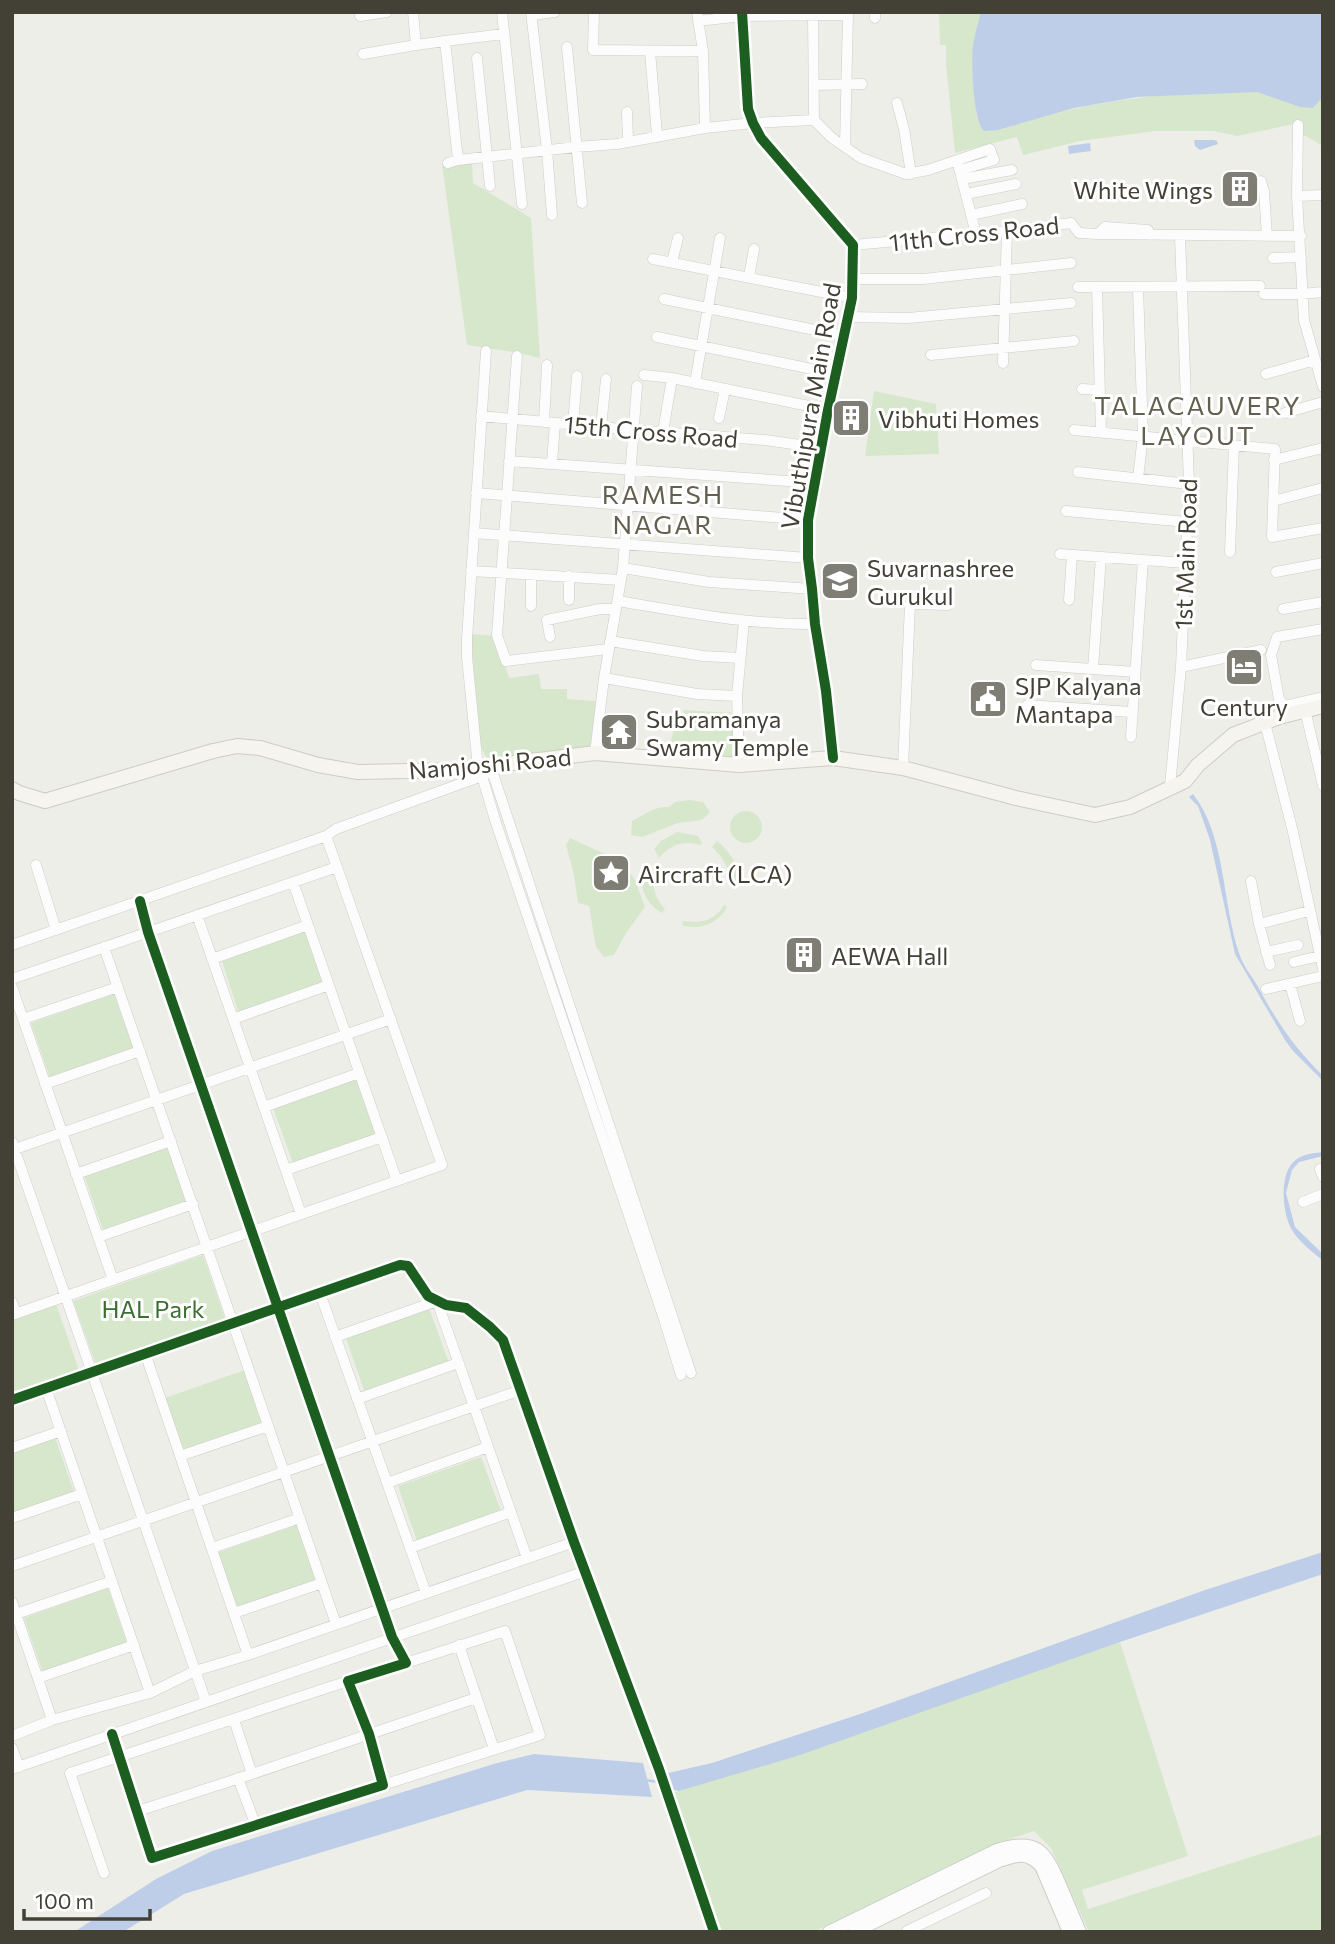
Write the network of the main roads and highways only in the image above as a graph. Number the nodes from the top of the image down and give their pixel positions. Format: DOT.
graph roads {
  1 [pos="1323,706"];
  2 [pos="12,789"];
  1 -- 2 [label="main road, Namjoshi Road"];
}
